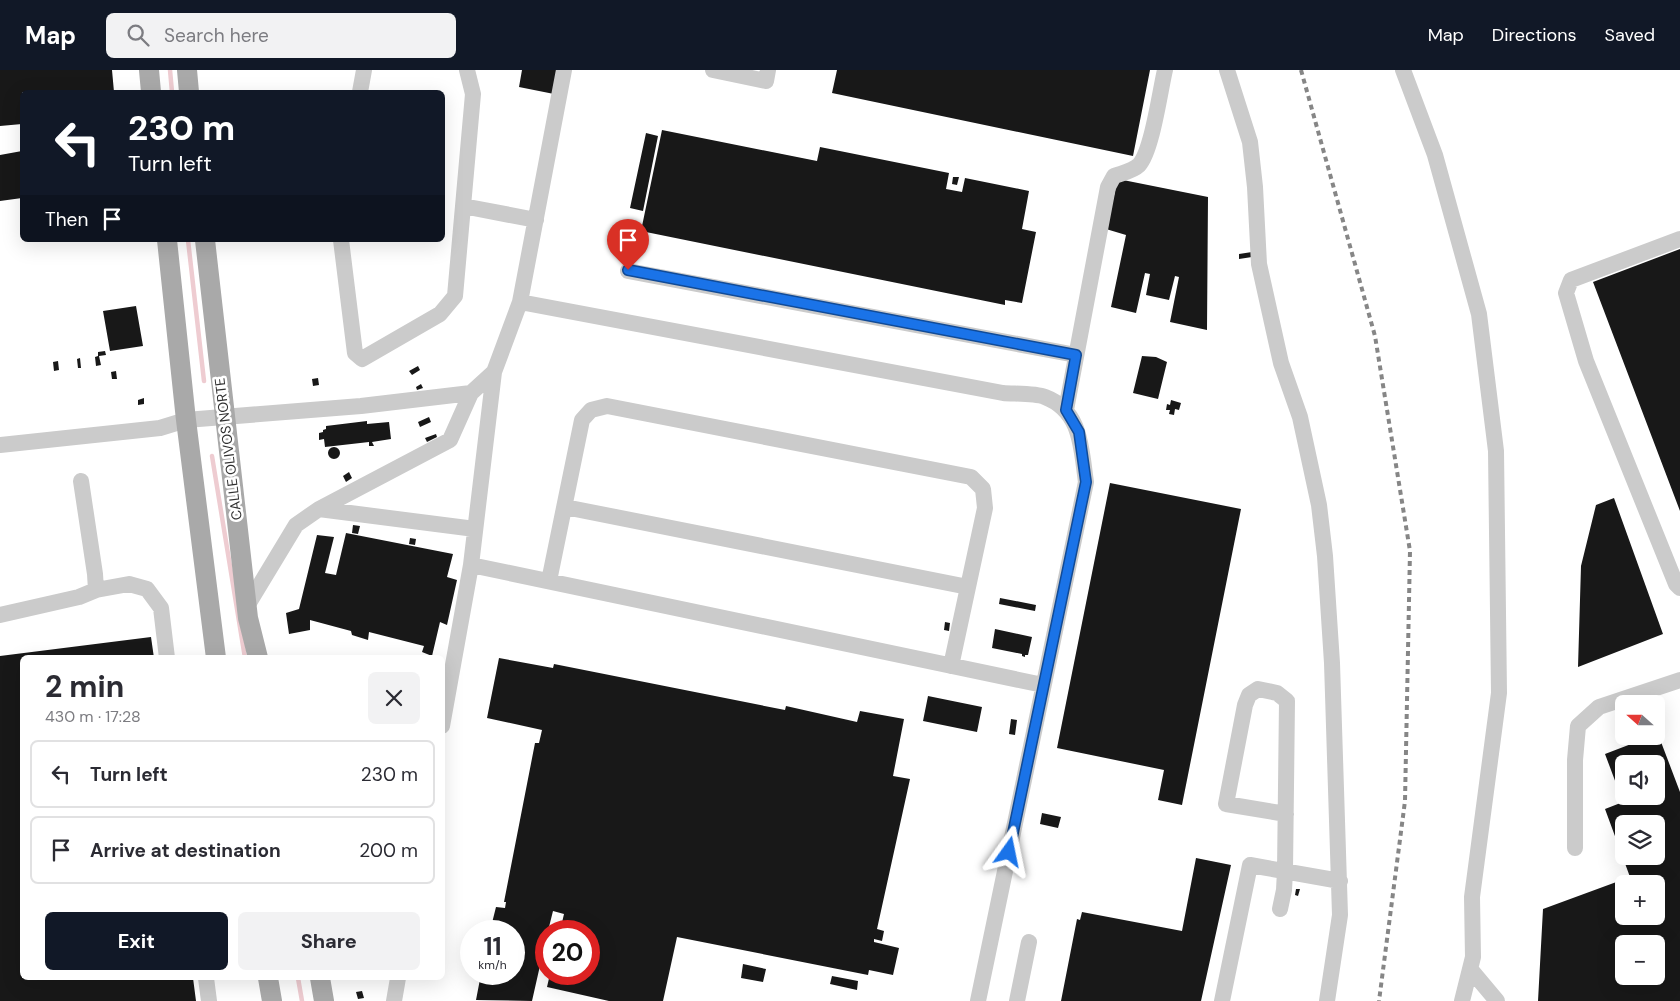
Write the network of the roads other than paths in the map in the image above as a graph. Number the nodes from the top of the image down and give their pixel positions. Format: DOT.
graph roads {
  1 [pos="149,70"];
  2 [pos="187,70"];
  3 [pos="364,70"];
  4 [pos="467,70"];
  5 [pos="564,70"];
  6 [pos="712,70"];
  7 [pos="768,70"];
  8 [pos="1165,70"];
  9 [pos="1228,70"];
  10 [pos="1403,70"];
  11 [pos="151,90"];
  12 [pos="189,90"];
  13 [pos="360,90"];
  14 [pos="463,206"];
  15 [pos="536,220"];
  16 [pos="1680,239"];
  17 [pos="167,242"];
  18 [pos="205,242"];
  19 [pos="340,242"];
  20 [pos="628,270"];
  21 [pos="520,302"];
  22 [pos="1076,355"];
  23 [pos="494,372"];
  24 [pos="471,393"];
  25 [pos="1066,410"];
  26 [pos="224,417"];
  27 [pos="186,420"];
  28 [pos="0,445"];
  29 [pos="81,481"];
  30 [pos="565,507"];
  31 [pos="319,508"];
  32 [pos="475,530"];
  33 [pos="471,566"];
  34 [pos="549,581"];
  35 [pos="968,587"];
  36 [pos="1680,588"];
  37 [pos="96,590"];
  38 [pos="247,606"];
  39 [pos="0,615"];
  40 [pos="167,655"];
  41 [pos="216,655"];
  42 [pos="257,655"];
  43 [pos="951,666"];
  44 [pos="1680,680"];
  45 [pos="1043,685"];
  46 [pos="445,709"];
  47 [pos="1286,814"];
  48 [pos="1575,848"];
  49 [pos="1285,871"];
  50 [pos="1340,881"];
  51 [pos="1280,909"];
  52 [pos="1029,942"];
  53 [pos="1471,970"];
  54 [pos="206,980"];
  55 [pos="268,980"];
  56 [pos="320,980"];
  57 [pos="398,980"];
  58 [pos="209,1001"];
  59 [pos="272,1001"];
  60 [pos="324,1001"];
  61 [pos="394,1001"];
  62 [pos="978,1001"];
  63 [pos="1017,1001"];
  64 [pos="1222,1001"];
  65 [pos="1327,1001"];
  66 [pos="1462,1001"];
  67 [pos="1497,1001"];
  1 -- 11 [label="main road"];
  2 -- 12 [label="main road"];
  3 -- 13 [label="street"];
  4 -- 14 [label="street"];
  5 -- 15 [label="street"];
  6 -- 7 [label="street"];
  8 -- 22 [label="street"];
  9 -- 50 [label="street"];
  10 -- 53 [label="street"];
  14 -- 15 [label="street"];
  14 -- 19 [label="street"];
  15 -- 21 [label="street"];
  16 -- 36 [label="street"];
  17 -- 27 [label="main road"];
  18 -- 26 [label="main road, CALLE OLIVOS NORTE"];
  20 -- 22 [label="street"];
  21 -- 23 [label="street"];
  21 -- 25 [label="street"];
  22 -- 25 [label="street"];
  23 -- 24 [label="street"];
  23 -- 32 [label="street"];
  24 -- 26 [label="street"];
  24 -- 31 [label="street"];
  25 -- 45 [label="street"];
  26 -- 27 [label="street"];
  26 -- 38 [label="main road, CALLE OLIVOS NORTE"];
  27 -- 28 [label="street"];
  27 -- 41 [label="main road"];
  29 -- 37 [label="street"];
  30 -- 34 [label="street"];
  30 -- 35 [label="street"];
  30 -- 35 [label="street"];
  31 -- 32 [label="street"];
  31 -- 38 [label="street"];
  32 -- 33 [label="street"];
  33 -- 34 [label="street"];
  33 -- 46 [label="street"];
  34 -- 43 [label="street"];
  35 -- 43 [label="street"];
  37 -- 39 [label="street"];
  37 -- 40 [label="street"];
  38 -- 42 [label="main road, CALLE OLIVOS NORTE"];
  43 -- 45 [label="street"];
  44 -- 48 [label="street"];
  45 -- 62 [label="street"];
  47 -- 47 [label="street"];
  47 -- 49 [label="street"];
  49 -- 50 [label="street"];
  49 -- 51 [label="street"];
  49 -- 64 [label="street"];
  50 -- 65 [label="street"];
  52 -- 63 [label="street"];
  53 -- 66 [label="street"];
  53 -- 67 [label="street"];
  54 -- 58 [label="street"];
  55 -- 59 [label="main road"];
  56 -- 60 [label="main road"];
  57 -- 61 [label="street"];
}
